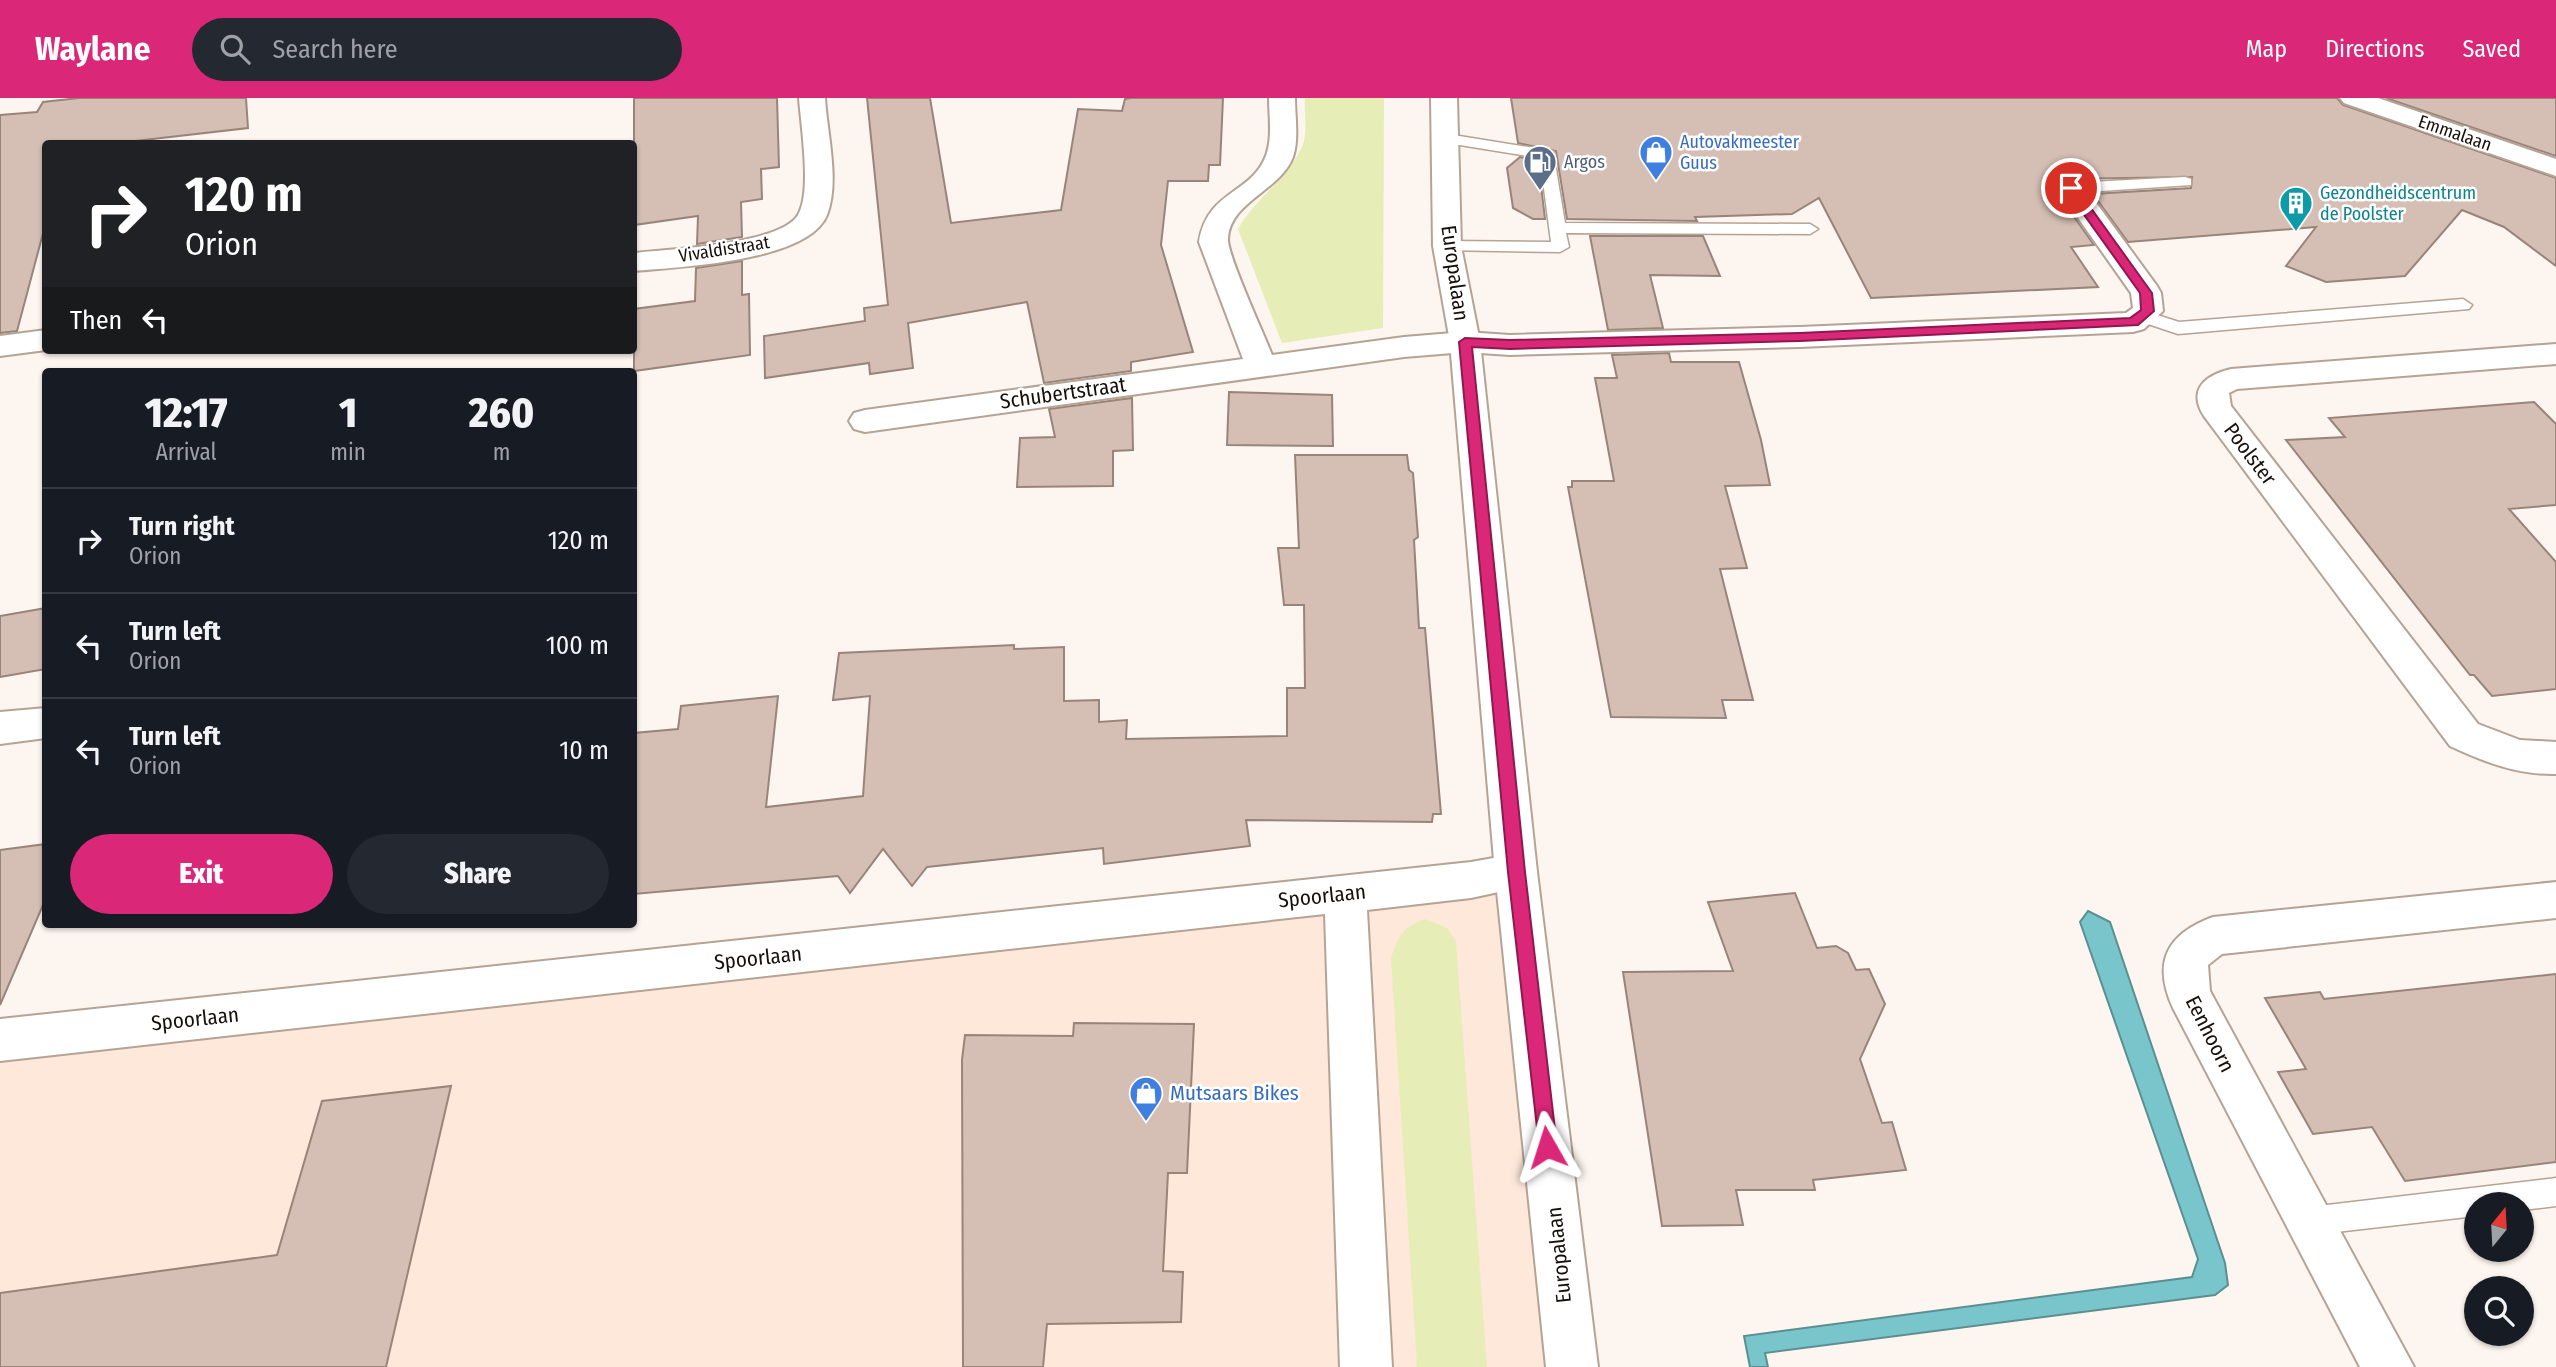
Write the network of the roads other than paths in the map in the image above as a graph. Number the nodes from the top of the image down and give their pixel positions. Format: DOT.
graph roads {
  1 [pos="811,98"];
  2 [pos="1282,98"];
  3 [pos="1444,98"];
  4 [pos="2353,98"];
  5 [pos="1447,139"];
  6 [pos="2556,168"];
  7 [pos="2185,181"];
  8 [pos="2071,188"];
  9 [pos="1557,228"];
  10 [pos="1810,229"];
  11 [pos="1447,246"];
  12 [pos="637,262"];
  13 [pos="2463,305"];
  14 [pos="2142,316"];
  15 [pos="42,341"];
  16 [pos="1465,342"];
  17 [pos="0,346"];
  18 [pos="2556,354"];
  19 [pos="1261,366"];
  20 [pos="865,421"];
  21 [pos="42,723"];
  22 [pos="0,728"];
  23 [pos="2556,758"];
  24 [pos="1516,872"];
  25 [pos="1345,893"];
  26 [pos="2556,900"];
  27 [pos="0,1040"];
  28 [pos="2556,1192"];
  29 [pos="2310,1221"];
  30 [pos="1366,1367"];
  31 [pos="1572,1367"];
  32 [pos="2388,1367"];
  1 -- 12 [label="street, Vivaldistraat"];
  2 -- 19 [label="street"];
  3 -- 5 [label="street, Europalaan"];
  4 -- 6 [label="street, Emmalaan"];
  5 -- 9 [label="lane"];
  5 -- 11 [label="street, Europalaan"];
  7 -- 8 [label="lane"];
  8 -- 14 [label="street"];
  9 -- 10 [label="lane"];
  9 -- 11 [label="lane"];
  11 -- 16 [label="street, Europalaan"];
  13 -- 14 [label="lane"];
  14 -- 16 [label="street, Schubertstraat"];
  15 -- 17 [label="street"];
  16 -- 19 [label="street, Schubertstraat"];
  16 -- 24 [label="street, Europalaan"];
  18 -- 23 [label="street, Poolster"];
  19 -- 20 [label="street, Schubertstraat"];
  21 -- 22 [label="street"];
  24 -- 25 [label="street, Spoorlaan"];
  24 -- 31 [label="street, Europalaan"];
  25 -- 27 [label="street, Spoorlaan"];
  25 -- 30 [label="street"];
  26 -- 29 [label="street, Eenhoorn"];
  28 -- 29 [label="lane"];
  29 -- 32 [label="street, Eenhoorn"];
}
